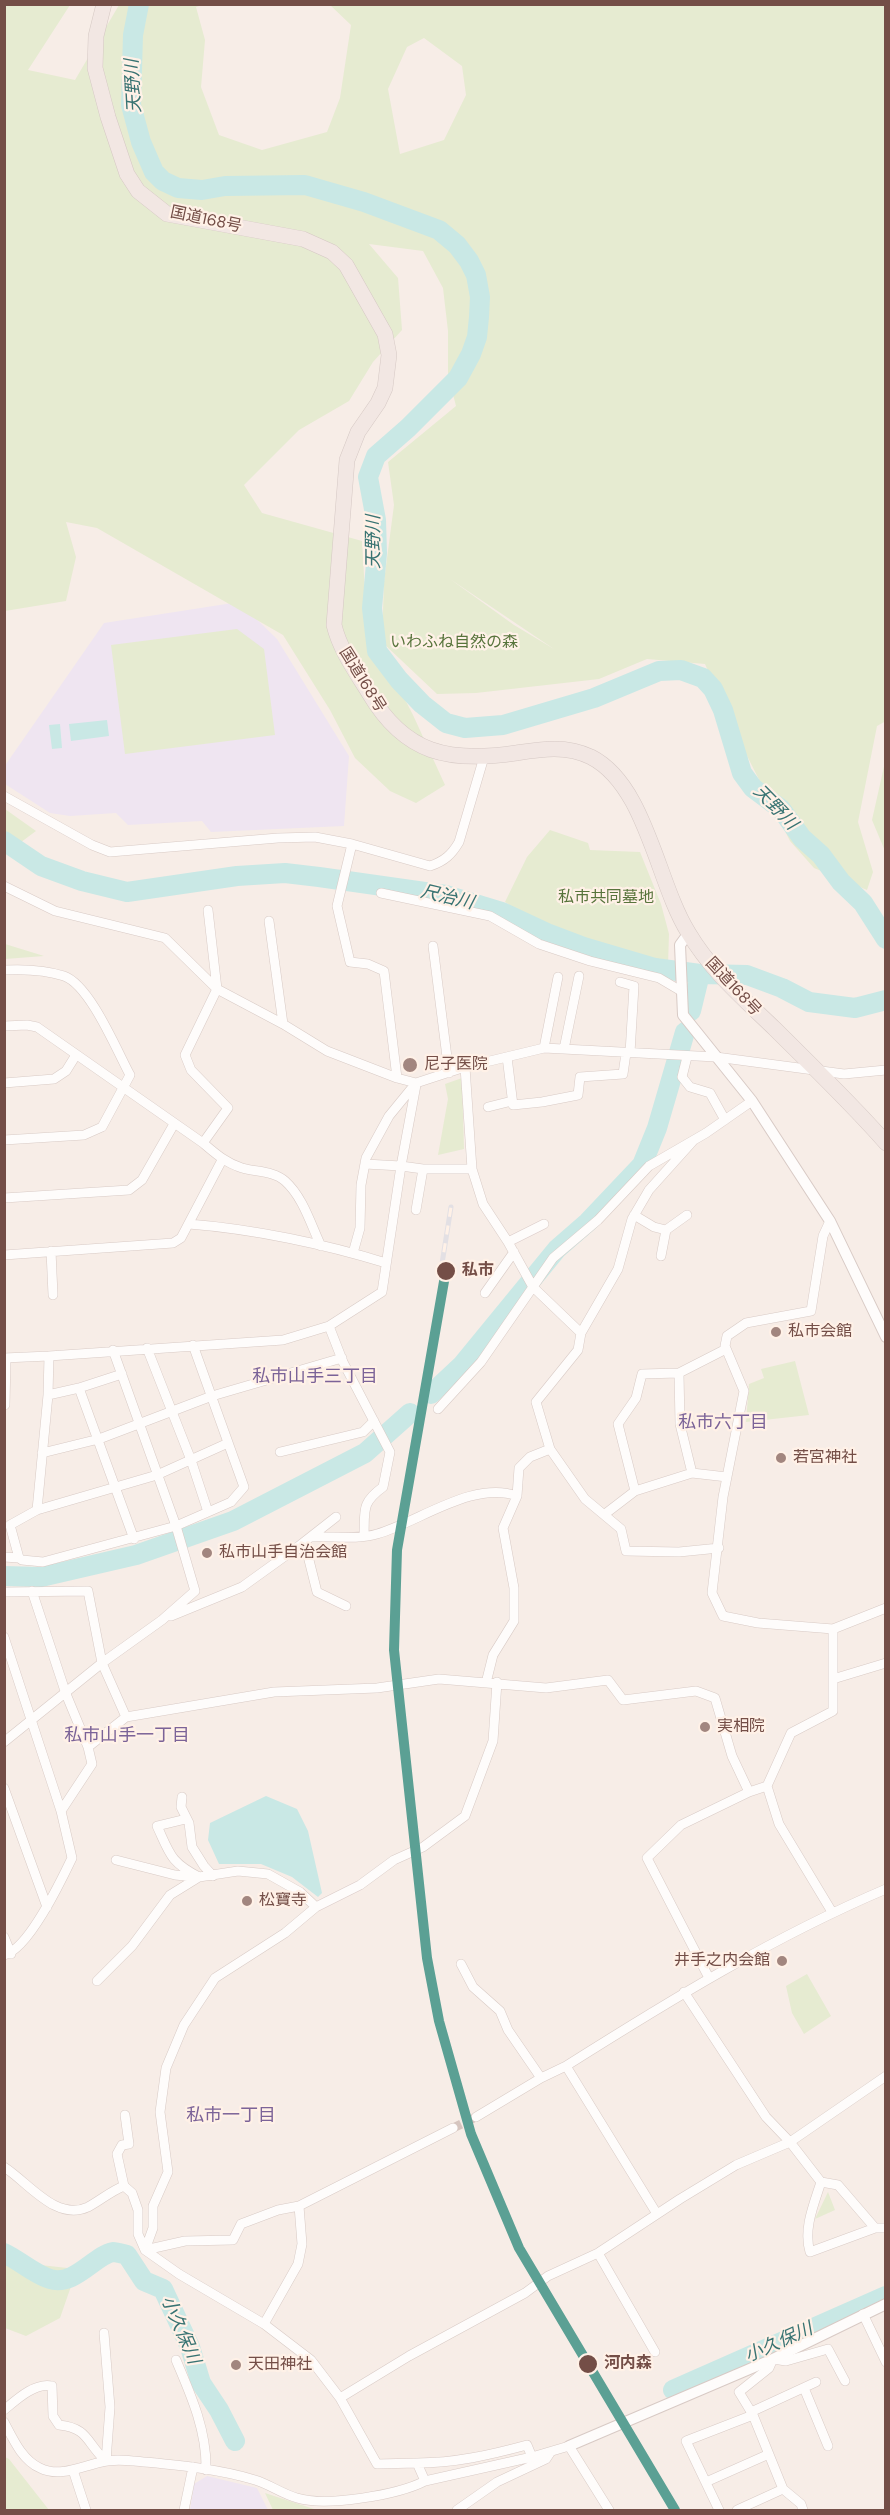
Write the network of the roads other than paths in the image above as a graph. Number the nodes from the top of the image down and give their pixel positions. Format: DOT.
graph roads {
  1 [pos="104,4"];
  2 [pos="483,757"];
  3 [pos="4,796"];
  4 [pos="352,844"];
  5 [pos="4,886"];
  6 [pos="381,893"];
  7 [pos="208,910"];
  8 [pos="269,921"];
  9 [pos="688,934"];
  10 [pos="433,946"];
  11 [pos="4,970"];
  12 [pos="579,976"];
  13 [pos="558,977"];
  14 [pos="620,982"];
  15 [pos="217,989"];
  16 [pos="681,991"];
  17 [pos="283,1024"];
  18 [pos="4,1026"];
  19 [pos="544,1048"];
  20 [pos="564,1049"];
  21 [pos="628,1053"];
  22 [pos="76,1055"];
  23 [pos="507,1057"];
  24 [pos="681,1057"];
  25 [pos="716,1057"];
  26 [pos="465,1067"];
  27 [pos="814,1069"];
  28 [pos="885,1070"];
  29 [pos="449,1073"];
  30 [pos="397,1077"];
  31 [pos="4,1083"];
  32 [pos="416,1083"];
  33 [pos="124,1089"];
  34 [pos="512,1101"];
  35 [pos="752,1101"];
  36 [pos="488,1107"];
  37 [pos="725,1120"];
  38 [pos="174,1124"];
  39 [pos="883,1135"];
  40 [pos="698,1136"];
  41 [pos="4,1140"];
  42 [pos="203,1143"];
  43 [pos="222,1160"];
  44 [pos="365,1164"];
  45 [pos="401,1166"];
  46 [pos="423,1169"];
  47 [pos="472,1169"];
  48 [pos="4,1198"];
  49 [pos="416,1210"];
  50 [pos="634,1215"];
  51 [pos="687,1215"];
  52 [pos="830,1221"];
  53 [pos="189,1224"];
  54 [pos="544,1224"];
  55 [pos="666,1230"];
  56 [pos="508,1242"];
  57 [pos="321,1246"];
  58 [pos="51,1251"];
  59 [pos="514,1252"];
  60 [pos="353,1253"];
  61 [pos="4,1254"];
  62 [pos="661,1256"];
  63 [pos="386,1263"];
  64 [pos="531,1283"];
  65 [pos="485,1293"];
  66 [pos="54,1294"];
  67 [pos="329,1326"];
  68 [pos="581,1333"];
  69 [pos="885,1337"];
  70 [pos="193,1345"];
  71 [pos="147,1348"];
  72 [pos="726,1349"];
  73 [pos="113,1350"];
  74 [pos="49,1356"];
  75 [pos="5,1358"];
  76 [pos="342,1358"];
  77 [pos="679,1373"];
  78 [pos="122,1374"];
  79 [pos="79,1388"];
  80 [pos="48,1395"];
  81 [pos="212,1396"];
  82 [pos="5,1405"];
  83 [pos="438,1409"];
  84 [pos="171,1411"];
  85 [pos="375,1422"];
  86 [pos="140,1423"];
  87 [pos="99,1438"];
  88 [pos="228,1443"];
  89 [pos="550,1449"];
  90 [pos="280,1452"];
  91 [pos="42,1453"];
  92 [pos="190,1460"];
  93 [pos="692,1473"];
  94 [pos="157,1475"];
  95 [pos="728,1477"];
  96 [pos="116,1487"];
  97 [pos="635,1491"];
  98 [pos="517,1496"];
  99 [pos="37,1510"];
  100 [pos="208,1512"];
  101 [pos="605,1514"];
  102 [pos="336,1517"];
  103 [pos="176,1526"];
  104 [pos="364,1536"];
  105 [pos="312,1537"];
  106 [pos="134,1539"];
  107 [pos="300,1546"];
  108 [pos="719,1548"];
  109 [pos="4,1557"];
  110 [pos="19,1558"];
  111 [pos="32,1591"];
  112 [pos="4,1592"];
  113 [pos="346,1606"];
  114 [pos="885,1608"];
  115 [pos="162,1620"];
  116 [pos="833,1629"];
  117 [pos="4,1637"];
  118 [pos="102,1663"];
  119 [pos="885,1663"];
  120 [pos="833,1679"];
  121 [pos="497,1682"];
  122 [pos="486,1683"];
  123 [pos="66,1694"];
  124 [pos="126,1717"];
  125 [pos="32,1720"];
  126 [pos="4,1742"];
  127 [pos="88,1747"];
  128 [pos="767,1786"];
  129 [pos="4,1788"];
  130 [pos="749,1792"];
  131 [pos="182,1797"];
  132 [pos="61,1811"];
  133 [pos="186,1819"];
  134 [pos="116,1860"];
  135 [pos="213,1876"];
  136 [pos="198,1877"];
  137 [pos="885,1889"];
  138 [pos="47,1907"];
  139 [pos="316,1907"];
  140 [pos="832,1912"];
  141 [pos="4,1937"];
  142 [pos="8,1954"];
  143 [pos="461,1964"];
  144 [pos="709,1978"];
  145 [pos="97,1981"];
  146 [pos="684,1992"];
  147 [pos="566,2066"];
  148 [pos="885,2076"];
  149 [pos="541,2078"];
  150 [pos="125,2115"];
  151 [pos="476,2117"];
  152 [pos="453,2128"];
  153 [pos="790,2142"];
  154 [pos="4,2166"];
  155 [pos="821,2182"];
  156 [pos="124,2186"];
  157 [pos="299,2206"];
  158 [pos="657,2214"];
  159 [pos="885,2228"];
  160 [pos="875,2229"];
  161 [pos="145,2250"];
  162 [pos="598,2253"];
  163 [pos="885,2304"];
  164 [pos="863,2314"];
  165 [pos="264,2324"];
  166 [pos="104,2332"];
  167 [pos="655,2352"];
  168 [pos="773,2359"];
  169 [pos="176,2360"];
  170 [pos="885,2362"];
  171 [pos="831,2376"];
  172 [pos="816,2382"];
  173 [pos="804,2388"];
  174 [pos="340,2398"];
  175 [pos="4,2410"];
  176 [pos="752,2413"];
  177 [pos="4,2422"];
  178 [pos="569,2446"];
  179 [pos="828,2446"];
  180 [pos="552,2451"];
  181 [pos="769,2454"];
  182 [pos="532,2457"];
  183 [pos="106,2461"];
  184 [pos="417,2463"];
  185 [pos="193,2467"];
  186 [pos="73,2470"];
  187 [pos="206,2470"];
  188 [pos="425,2481"];
  189 [pos="706,2482"];
  190 [pos="783,2489"];
  191 [pos="322,2506"];
  192 [pos="86,2511"];
  193 [pos="184,2511"];
  194 [pos="457,2511"];
  195 [pos="609,2511"];
  196 [pos="719,2511"];
  197 [pos="736,2511"];
  198 [pos="803,2511"];
  1 -- 2 [label="highway, 国道168号"];
  2 -- 4 [label="street"];
  2 -- 9 [label="highway, 国道168号"];
  3 -- 4 [label="street"];
  4 -- 30 [label="street"];
  5 -- 15 [label="street"];
  6 -- 16 [label="street"];
  7 -- 15 [label="street"];
  8 -- 17 [label="street"];
  9 -- 16 [label="street"];
  9 -- 27 [label="highway, 国道168号"];
  10 -- 29 [label="street"];
  11 -- 33 [label="street"];
  12 -- 20 [label="street"];
  13 -- 19 [label="street"];
  14 -- 21 [label="street"];
  15 -- 17 [label="street"];
  15 -- 42 [label="street"];
  16 -- 25 [label="street"];
  17 -- 30 [label="street"];
  18 -- 22 [label="street"];
  19 -- 20 [label="street"];
  19 -- 23 [label="street"];
  20 -- 21 [label="street"];
  21 -- 24 [label="street"];
  21 -- 34 [label="street"];
  22 -- 31 [label="street"];
  22 -- 33 [label="street"];
  23 -- 26 [label="street"];
  23 -- 34 [label="street"];
  24 -- 25 [label="street"];
  24 -- 37 [label="street"];
  25 -- 27 [label="street"];
  25 -- 35 [label="street"];
  26 -- 29 [label="street"];
  26 -- 47 [label="street"];
  27 -- 28 [label="street"];
  27 -- 39 [label="highway, 国道168号"];
  29 -- 32 [label="street"];
  30 -- 32 [label="street"];
  32 -- 44 [label="street"];
  32 -- 45 [label="street"];
  33 -- 38 [label="street"];
  33 -- 41 [label="street"];
  34 -- 36 [label="street"];
  35 -- 37 [label="street"];
  35 -- 52 [label="street"];
  37 -- 40 [label="street"];
  38 -- 42 [label="street"];
  38 -- 48 [label="street"];
  40 -- 50 [label="street"];
  40 -- 64 [label="street"];
  42 -- 43 [label="street"];
  43 -- 53 [label="street"];
  43 -- 57 [label="street"];
  44 -- 45 [label="street"];
  44 -- 60 [label="street"];
  45 -- 46 [label="street"];
  45 -- 63 [label="street"];
  46 -- 47 [label="street"];
  46 -- 49 [label="street"];
  47 -- 56 [label="street"];
  50 -- 55 [label="street"];
  50 -- 68 [label="street"];
  51 -- 55 [label="street"];
  52 -- 69 [label="street"];
  52 -- 72 [label="street"];
  53 -- 57 [label="street"];
  53 -- 58 [label="street"];
  54 -- 56 [label="street"];
  55 -- 62 [label="street"];
  56 -- 59 [label="street"];
  57 -- 60 [label="street"];
  58 -- 61 [label="street"];
  58 -- 66 [label="street"];
  59 -- 64 [label="street"];
  59 -- 65 [label="street"];
  60 -- 63 [label="street"];
  63 -- 67 [label="street"];
  64 -- 68 [label="street"];
  64 -- 83 [label="street"];
  67 -- 70 [label="street"];
  67 -- 76 [label="street"];
  68 -- 89 [label="street"];
  70 -- 71 [label="street"];
  70 -- 81 [label="street"];
  71 -- 73 [label="street"];
  71 -- 84 [label="street"];
  72 -- 77 [label="street"];
  72 -- 95 [label="street"];
  73 -- 74 [label="street"];
  73 -- 78 [label="street"];
  74 -- 75 [label="street"];
  74 -- 80 [label="street"];
  75 -- 82 [label="street"];
  76 -- 81 [label="street"];
  76 -- 85 [label="street"];
  77 -- 93 [label="street"];
  77 -- 97 [label="street"];
  78 -- 79 [label="street"];
  78 -- 86 [label="street"];
  79 -- 80 [label="street"];
  79 -- 87 [label="street"];
  80 -- 91 [label="street"];
  81 -- 84 [label="street"];
  81 -- 88 [label="street"];
  84 -- 86 [label="street"];
  84 -- 92 [label="street"];
  85 -- 90 [label="street"];
  85 -- 104 [label="street"];
  86 -- 87 [label="street"];
  86 -- 94 [label="street"];
  87 -- 91 [label="street"];
  87 -- 96 [label="street"];
  88 -- 92 [label="street"];
  88 -- 100 [label="street"];
  89 -- 98 [label="street"];
  89 -- 101 [label="street"];
  91 -- 99 [label="street"];
  92 -- 94 [label="street"];
  92 -- 100 [label="street"];
  93 -- 95 [label="street"];
  93 -- 97 [label="street"];
  94 -- 96 [label="street"];
  94 -- 103 [label="street"];
  95 -- 108 [label="street"];
  96 -- 99 [label="street"];
  96 -- 106 [label="street"];
  97 -- 101 [label="street"];
  98 -- 104 [label="street"];
  98 -- 122 [label="street"];
  99 -- 110 [label="street"];
  100 -- 103 [label="street"];
  101 -- 108 [label="street"];
  102 -- 105 [label="street"];
  103 -- 106 [label="street"];
  103 -- 115 [label="street"];
  104 -- 105 [label="street"];
  105 -- 107 [label="street"];
  106 -- 110 [label="street"];
  107 -- 113 [label="street"];
  107 -- 115 [label="street"];
  108 -- 116 [label="street"];
  109 -- 110 [label="street"];
  111 -- 112 [label="street"];
  111 -- 118 [label="street"];
  111 -- 123 [label="street"];
  114 -- 116 [label="street"];
  115 -- 118 [label="street"];
  116 -- 120 [label="street"];
  117 -- 125 [label="street"];
  118 -- 123 [label="street"];
  118 -- 124 [label="street"];
  119 -- 120 [label="street"];
  120 -- 128 [label="street"];
  121 -- 122 [label="street"];
  121 -- 130 [label="street"];
  121 -- 139 [label="street"];
  122 -- 124 [label="street"];
  123 -- 125 [label="street"];
  123 -- 127 [label="street"];
  124 -- 127 [label="street"];
  125 -- 126 [label="street"];
  125 -- 132 [label="street"];
  127 -- 132 [label="street"];
  128 -- 130 [label="street"];
  128 -- 140 [label="street"];
  129 -- 138 [label="street"];
  130 -- 144 [label="street"];
  131 -- 133 [label="street"];
  132 -- 138 [label="street"];
  133 -- 135 [label="street"];
  133 -- 136 [label="street"];
  134 -- 136 [label="street"];
  135 -- 136 [label="street"];
  135 -- 139 [label="street"];
  136 -- 145 [label="street"];
  137 -- 140 [label="street"];
  138 -- 142 [label="street"];
  139 -- 161 [label="street"];
  140 -- 144 [label="street"];
  141 -- 142 [label="street"];
  143 -- 149 [label="street"];
  144 -- 146 [label="street"];
  146 -- 147 [label="street"];
  146 -- 153 [label="street"];
  147 -- 149 [label="street"];
  147 -- 158 [label="street"];
  148 -- 153 [label="street"];
  149 -- 151 [label="street"];
  150 -- 156 [label="street"];
  152 -- 157 [label="street"];
  153 -- 155 [label="street"];
  153 -- 158 [label="street"];
  154 -- 156 [label="street"];
  155 -- 160 [label="street"];
  155 -- 160 [label="street"];
  156 -- 161 [label="street"];
  157 -- 161 [label="street"];
  157 -- 165 [label="street"];
  158 -- 162 [label="street"];
  159 -- 160 [label="street"];
  161 -- 165 [label="street"];
  162 -- 167 [label="street"];
  162 -- 174 [label="street"];
  163 -- 164 [label="street"];
  164 -- 168 [label="street"];
  164 -- 170 [label="street"];
  165 -- 174 [label="street"];
  166 -- 183 [label="street"];
  168 -- 171 [label="street"];
  168 -- 176 [label="street"];
  168 -- 178 [label="street"];
  169 -- 187 [label="street"];
  172 -- 173 [label="street"];
  173 -- 176 [label="street"];
  173 -- 179 [label="street"];
  174 -- 184 [label="street"];
  175 -- 183 [label="street"];
  176 -- 181 [label="street"];
  176 -- 189 [label="street"];
  177 -- 186 [label="street"];
  178 -- 180 [label="street"];
  178 -- 195 [label="street"];
  180 -- 182 [label="street"];
  180 -- 194 [label="street"];
  181 -- 189 [label="street"];
  181 -- 190 [label="street"];
  182 -- 184 [label="street"];
  182 -- 188 [label="street"];
  183 -- 185 [label="street"];
  183 -- 186 [label="street"];
  184 -- 188 [label="street"];
  185 -- 187 [label="street"];
  185 -- 193 [label="street"];
  186 -- 192 [label="street"];
  187 -- 191 [label="street"];
  188 -- 191 [label="street"];
  189 -- 196 [label="street"];
  190 -- 197 [label="street"];
  190 -- 198 [label="street"];
}
